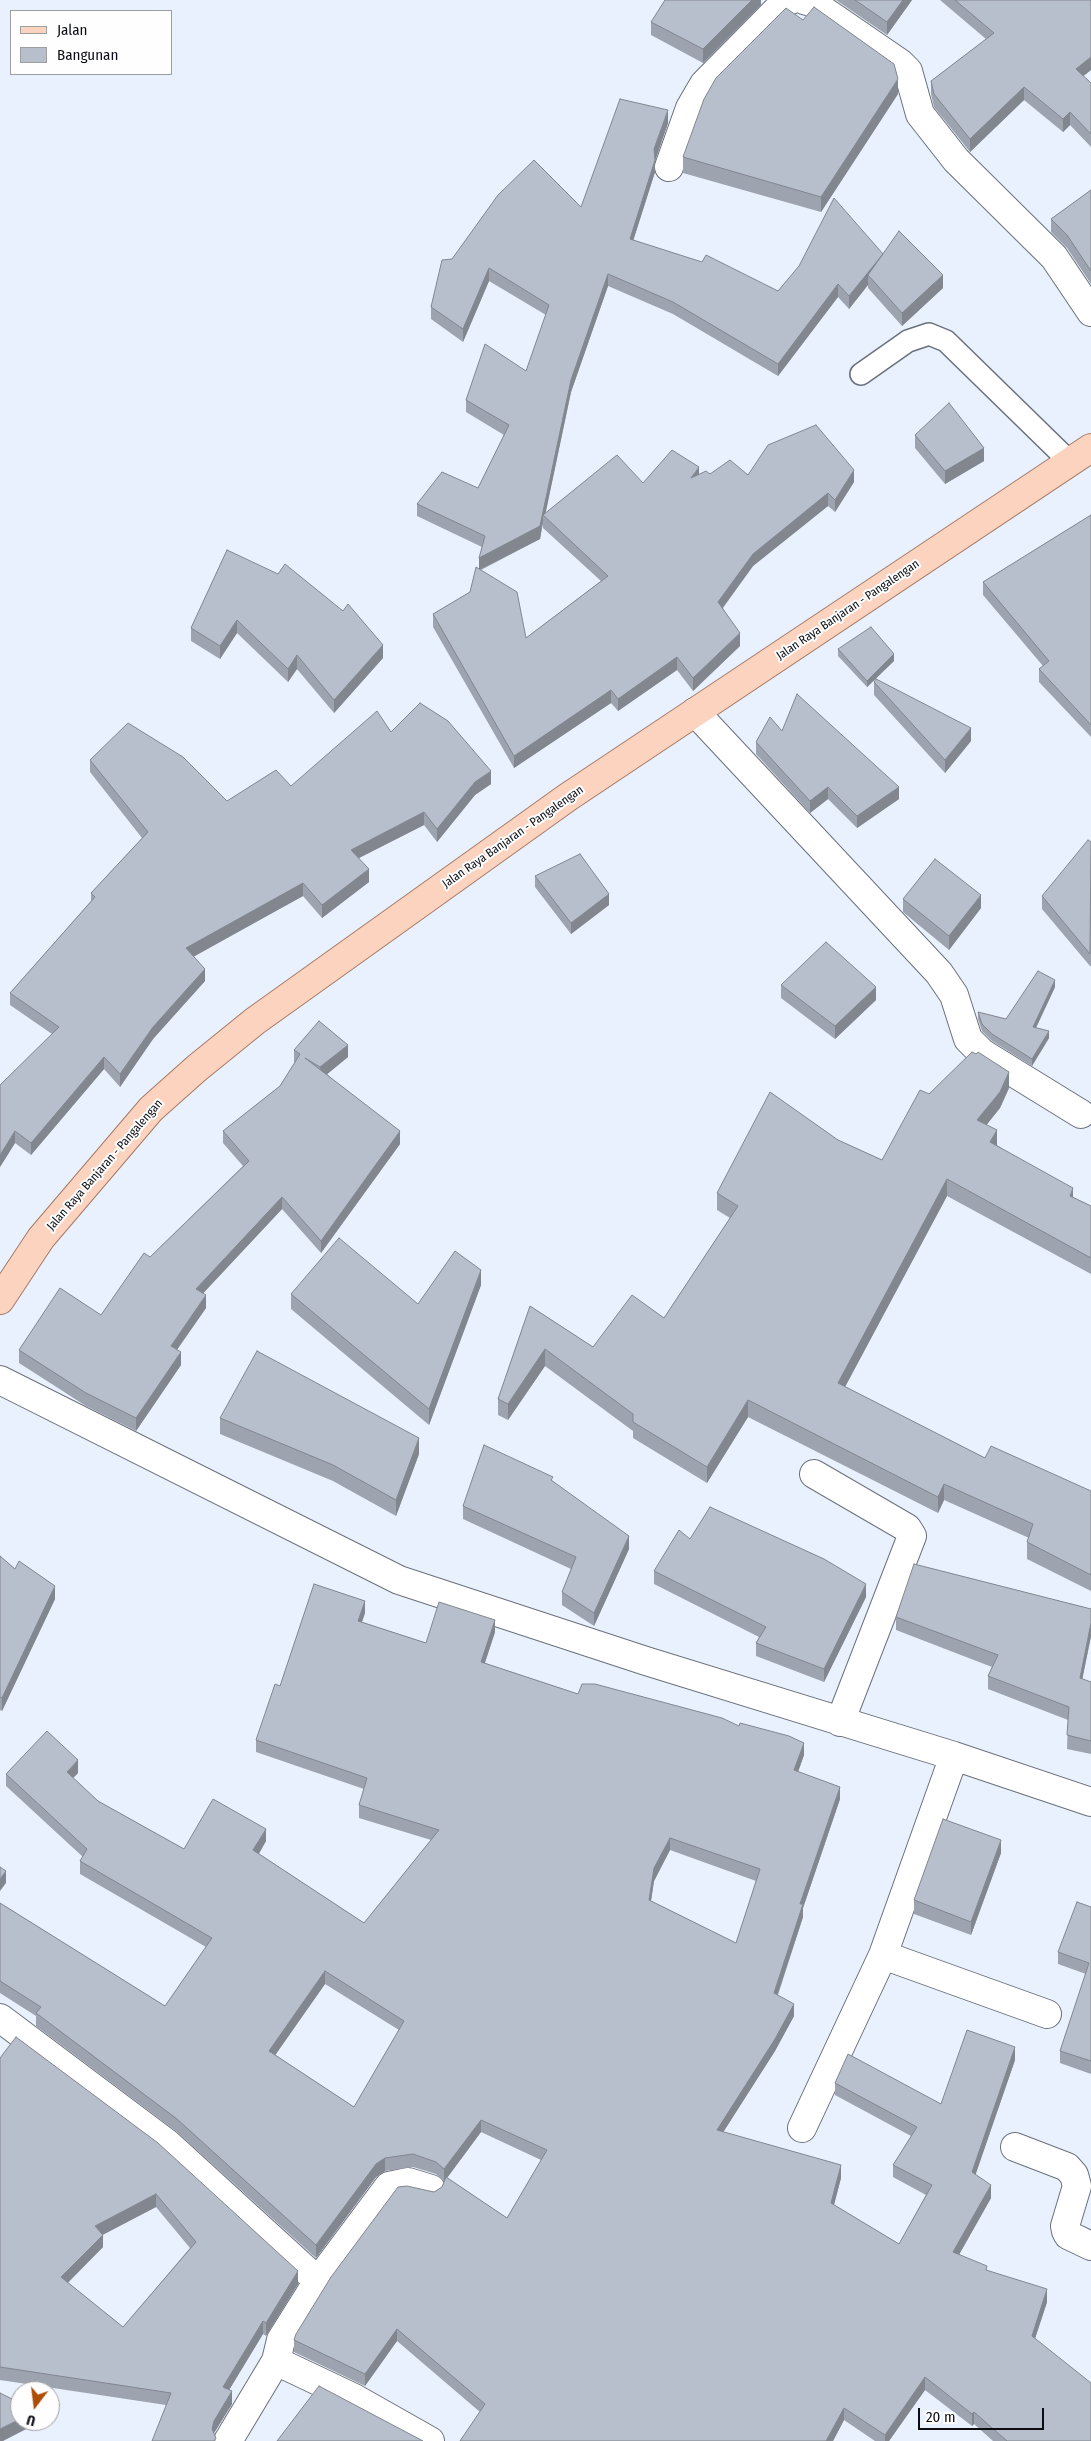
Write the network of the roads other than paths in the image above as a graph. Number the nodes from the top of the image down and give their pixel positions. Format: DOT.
graph roads {
  1 [pos="791,0"];
  2 [pos="804,0"];
  3 [pos="669,167"];
  4 [pos="1091,312"];
  5 [pos="861,374"];
  6 [pos="1081,455"];
  7 [pos="695,712"];
  8 [pos="1081,1114"];
  9 [pos="0,1300"];
  10 [pos="0,1380"];
  11 [pos="814,1474"];
  12 [pos="840,1722"];
  13 [pos="954,1756"];
  14 [pos="1091,1802"];
  15 [pos="883,1955"];
  16 [pos="1047,2014"];
  17 [pos="0,2018"];
  18 [pos="802,2128"];
  19 [pos="1015,2147"];
  20 [pos="431,2189"];
  21 [pos="1091,2246"];
  22 [pos="318,2281"];
  23 [pos="276,2361"];
  24 [pos="228,2441"];
  25 [pos="430,2441"];
  1 -- 3 [label="street"];
  2 -- 4 [label="street"];
  5 -- 6 [label="lane"];
  6 -- 7 [label="main road, Jalan Raya Banjaran - Pangalengan"];
  7 -- 8 [label="street"];
  7 -- 9 [label="main road, Jalan Raya Banjaran - Pangalengan"];
  10 -- 12 [label="street"];
  11 -- 12 [label="street"];
  12 -- 13 [label="street"];
  13 -- 14 [label="street"];
  13 -- 15 [label="street"];
  15 -- 16 [label="street"];
  15 -- 18 [label="street"];
  17 -- 22 [label="street"];
  19 -- 21 [label="street"];
  20 -- 22 [label="street"];
  22 -- 23 [label="street"];
  23 -- 24 [label="street"];
  23 -- 25 [label="street"];
}
